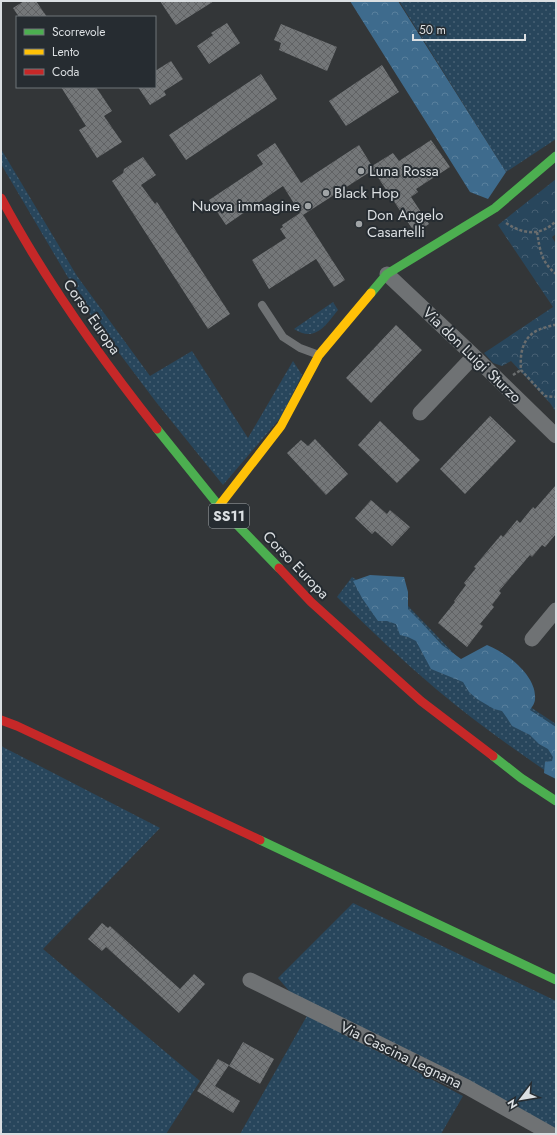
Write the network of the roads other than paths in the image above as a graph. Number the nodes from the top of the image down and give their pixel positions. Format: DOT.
graph roads {
  1 [pos="556,156"];
  2 [pos="1,198"];
  3 [pos="387,274"];
  4 [pos="262,305"];
  5 [pos="319,355"];
  6 [pos="474,356"];
  7 [pos="420,413"];
  8 [pos="556,436"];
  9 [pos="219,506"];
  10 [pos="556,610"];
  11 [pos="532,639"];
  12 [pos="1,720"];
  13 [pos="556,801"];
  14 [pos="250,980"];
  15 [pos="556,980"];
  16 [pos="551,1134"];
  1 -- 3 [label="street"];
  2 -- 9 [label="street, Corso Europa / SS11"];
  3 -- 5 [label="street"];
  3 -- 6 [label="street, Via don Luigi Sturzo"];
  4 -- 5 [label="lane"];
  5 -- 9 [label="street"];
  6 -- 7 [label="street"];
  6 -- 8 [label="street, Via don Luigi Sturzo"];
  9 -- 13 [label="street, Corso Europa / SS11"];
  10 -- 11 [label="street"];
  12 -- 15 [label="street"];
  14 -- 16 [label="street, Via Cascina Legnana"];
}
